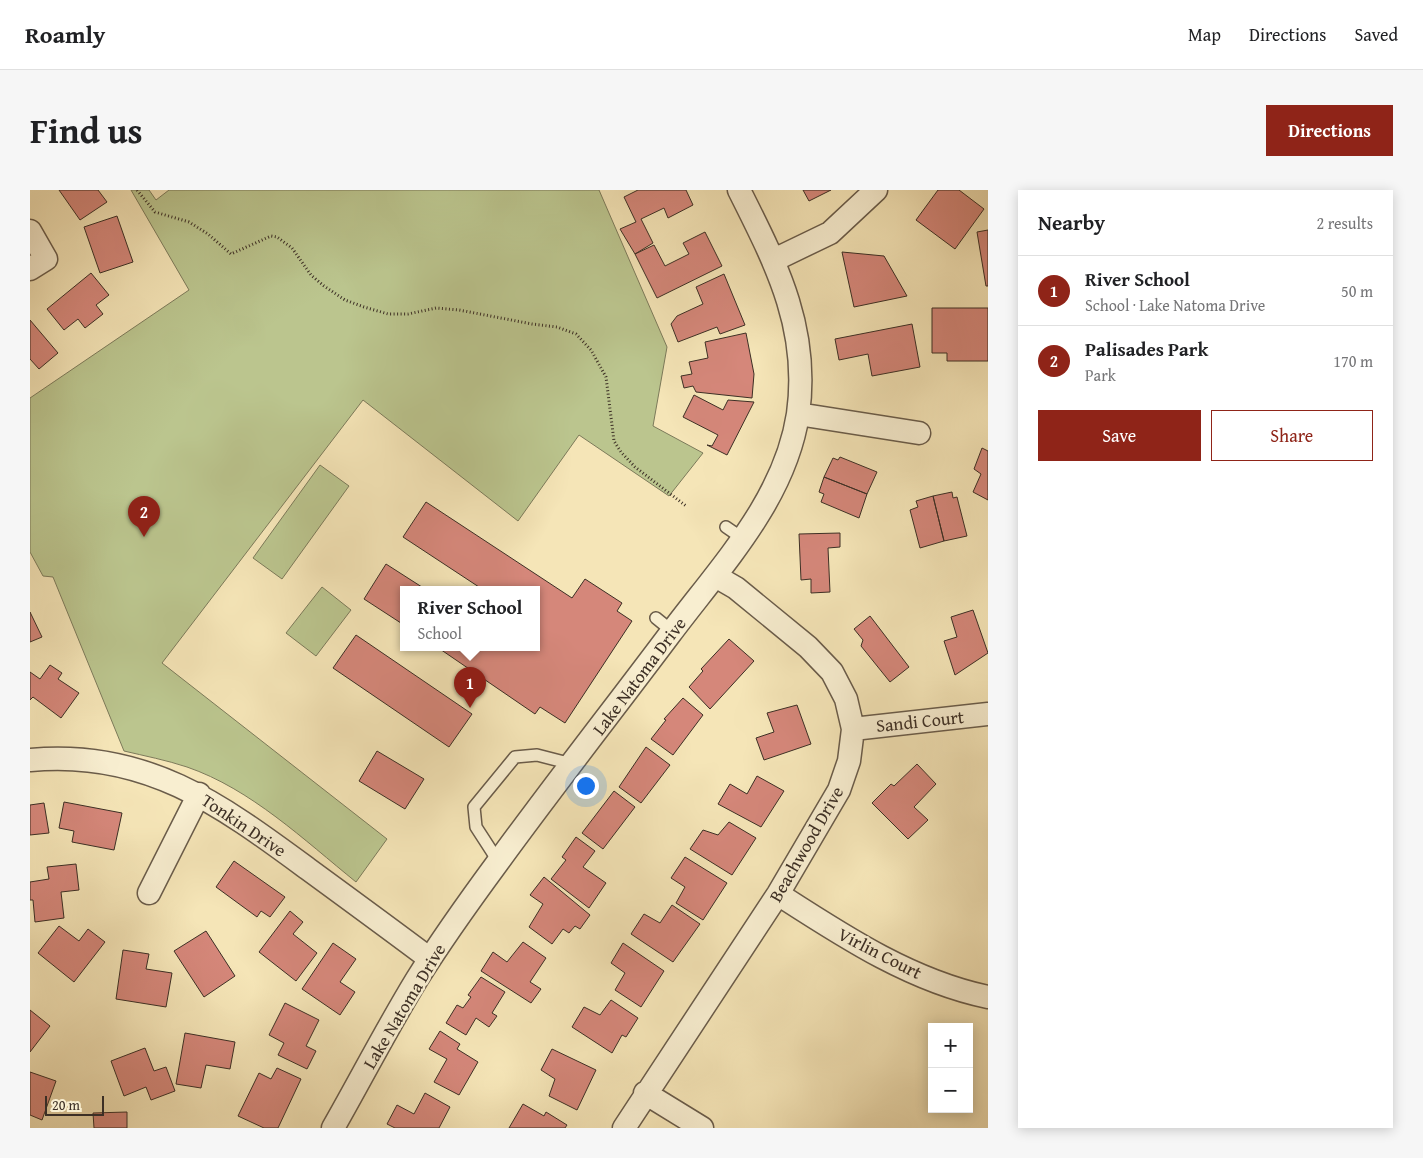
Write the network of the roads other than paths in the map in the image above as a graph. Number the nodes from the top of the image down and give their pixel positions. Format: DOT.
graph roads {
  1 [pos="739,190"];
  2 [pos="876,190"];
  3 [pos="30,231"];
  4 [pos="774,260"];
  5 [pos="30,269"];
  6 [pos="798,414"];
  7 [pos="919,433"];
  8 [pos="717,577"];
  9 [pos="988,714"];
  10 [pos="853,729"];
  11 [pos="30,760"];
  12 [pos="572,764"];
  13 [pos="199,794"];
  14 [pos="498,862"];
  15 [pos="149,893"];
  16 [pos="778,894"];
  17 [pos="430,959"];
  18 [pos="988,997"];
  19 [pos="645,1093"];
  20 [pos="334,1128"];
  21 [pos="624,1128"];
  22 [pos="702,1128"];
  1 -- 4 [label="street, Lake Natoma Drive"];
  2 -- 4 [label="street"];
  3 -- 5 [label="street"];
  4 -- 6 [label="street, Lake Natoma Drive"];
  6 -- 7 [label="street"];
  6 -- 8 [label="street, Lake Natoma Drive"];
  8 -- 10 [label="street, Beachwood Drive"];
  8 -- 12 [label="street, Lake Natoma Drive"];
  9 -- 10 [label="street, Sandi Court"];
  10 -- 16 [label="street, Beachwood Drive"];
  11 -- 13 [label="street, Tonkin Drive"];
  12 -- 14 [label="street, Lake Natoma Drive"];
  12 -- 14 [label="lane"];
  13 -- 15 [label="street"];
  13 -- 17 [label="street, Tonkin Drive"];
  14 -- 17 [label="street, Lake Natoma Drive"];
  16 -- 18 [label="street, Virlin Court"];
  16 -- 19 [label="street, Beachwood Drive"];
  17 -- 20 [label="street, Lake Natoma Drive"];
  19 -- 21 [label="street, Beachwood Drive"];
  19 -- 22 [label="street"];
}
